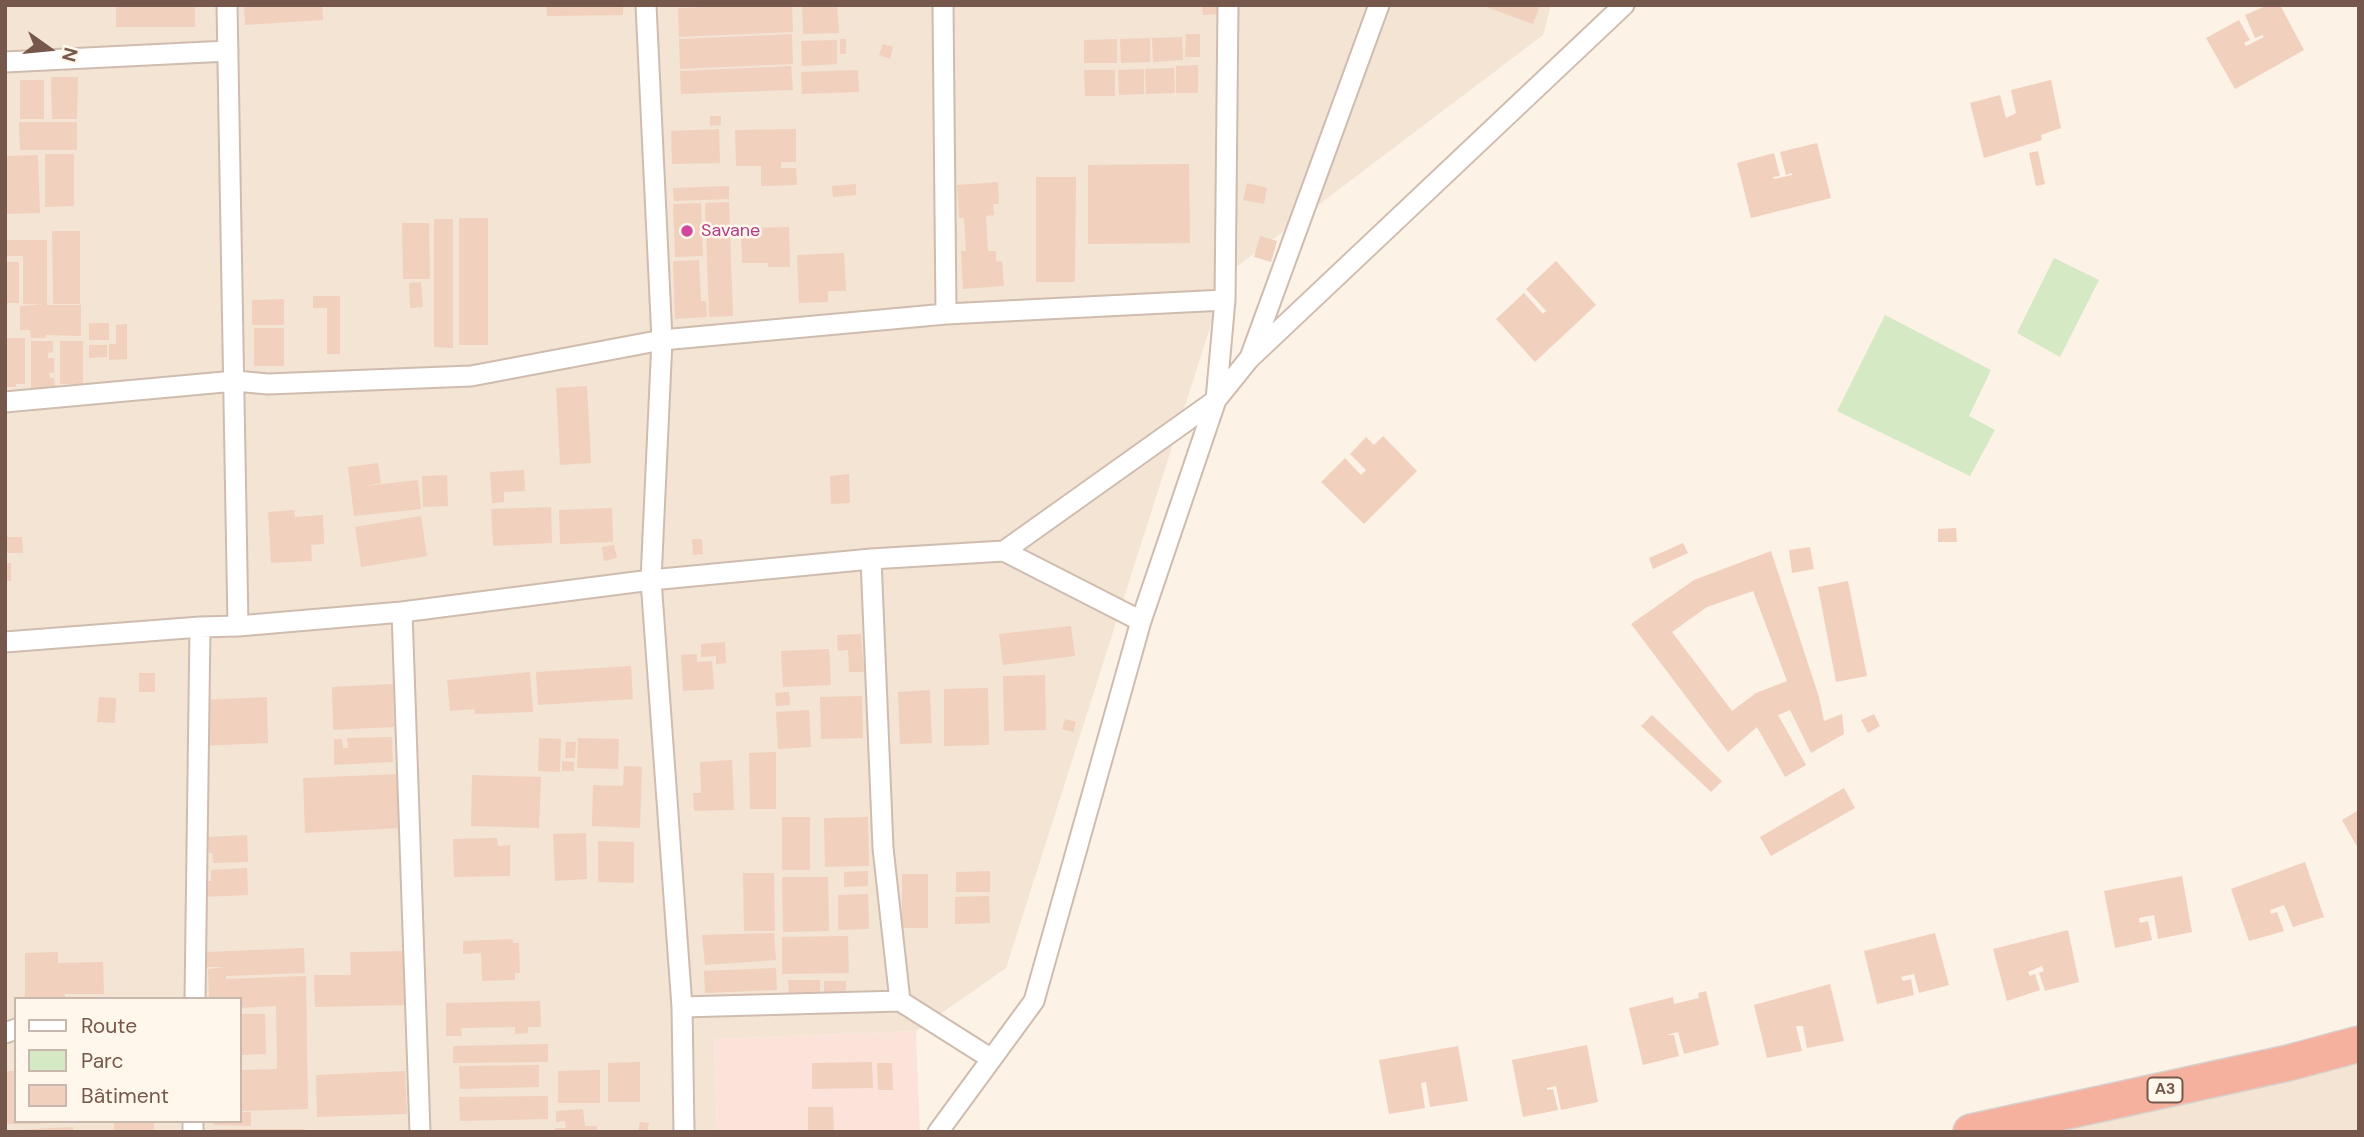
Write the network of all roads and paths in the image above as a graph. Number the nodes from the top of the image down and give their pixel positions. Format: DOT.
graph roads {
  1 [pos="227,5"];
  2 [pos="646,5"];
  3 [pos="943,5"];
  4 [pos="1228,5"];
  5 [pos="1379,5"];
  6 [pos="1624,5"];
  7 [pos="228,51"];
  8 [pos="5,62"];
  9 [pos="1225,300"];
  10 [pos="946,314"];
  11 [pos="662,340"];
  12 [pos="1250,359"];
  13 [pos="235,381"];
  14 [pos="1216,400"];
  15 [pos="5,402"];
  16 [pos="1004,551"];
  17 [pos="871,559"];
  18 [pos="651,580"];
  19 [pos="402,612"];
  20 [pos="1141,621"];
  21 [pos="238,626"];
  22 [pos="200,627"];
  23 [pos="5,642"];
  24 [pos="195,997"];
  25 [pos="900,1002"];
  26 [pos="682,1007"];
  27 [pos="2359,1044"];
  28 [pos="990,1058"];
  29 [pos="420,1132"];
  30 [pos="684,1132"];
  31 [pos="938,1132"];
  32 [pos="1971,1132"];
  1 -- 7 [label="street"];
  2 -- 11 [label="street"];
  3 -- 10 [label="street"];
  4 -- 9 [label="street"];
  5 -- 12 [label="street"];
  6 -- 12 [label="street"];
  7 -- 8 [label="street"];
  7 -- 13 [label="street"];
  9 -- 10 [label="street"];
  9 -- 14 [label="street"];
  10 -- 11 [label="street"];
  11 -- 13 [label="street"];
  11 -- 18 [label="street"];
  12 -- 14 [label="street"];
  13 -- 15 [label="street"];
  13 -- 21 [label="street"];
  14 -- 16 [label="street"];
  14 -- 20 [label="street"];
  16 -- 17 [label="street"];
  16 -- 20 [label="street"];
  17 -- 18 [label="street"];
  17 -- 25 [label="street"];
  18 -- 19 [label="street"];
  18 -- 26 [label="street"];
  19 -- 21 [label="street"];
  19 -- 29 [label="street"];
  20 -- 28 [label="street"];
  21 -- 22 [label="street"];
  22 -- 23 [label="street"];
  22 -- 24 [label="street"];
  25 -- 26 [label="street"];
  25 -- 28 [label="street"];
  26 -- 30 [label="street"];
  27 -- 32 [label="highway, A3"];
  28 -- 31 [label="street"];
}
